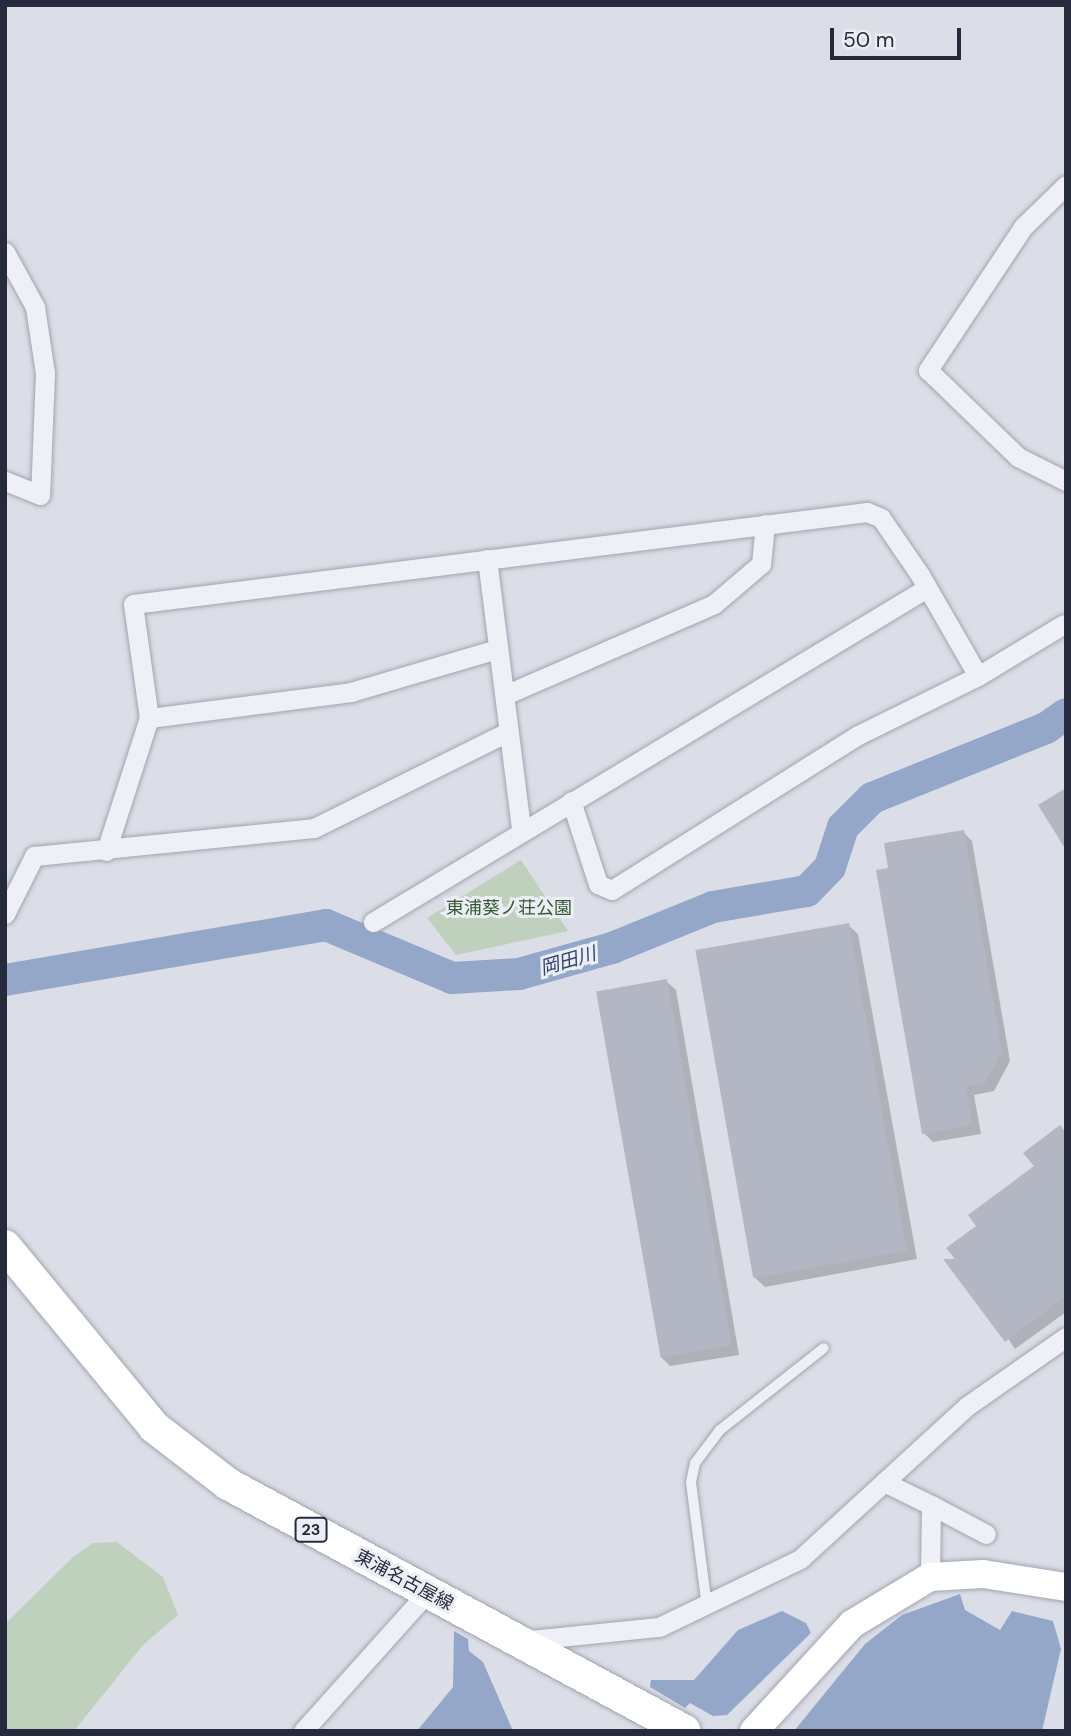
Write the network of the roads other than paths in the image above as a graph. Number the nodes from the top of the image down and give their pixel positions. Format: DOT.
graph roads {
  1 [pos="1066,186"];
  2 [pos="5,252"];
  3 [pos="5,481"];
  4 [pos="1066,481"];
  5 [pos="765,524"];
  6 [pos="487,559"];
  7 [pos="927,588"];
  8 [pos="1064,624"];
  9 [pos="497,649"];
  10 [pos="978,676"];
  11 [pos="505,695"];
  12 [pos="149,718"];
  13 [pos="507,732"];
  14 [pos="571,801"];
  15 [pos="521,829"];
  16 [pos="106,851"];
  17 [pos="5,914"];
  18 [pos="373,922"];
  19 [pos="5,1245"];
  20 [pos="1066,1337"];
  21 [pos="824,1348"];
  22 [pos="884,1482"];
  23 [pos="931,1505"];
  24 [pos="986,1534"];
  25 [pos="930,1577"];
  26 [pos="1066,1587"];
  27 [pos="427,1592"];
  28 [pos="707,1608"];
  29 [pos="516,1642"];
  30 [pos="303,1731"];
  31 [pos="685,1731"];
  32 [pos="754,1731"];
  1 -- 4 [label="street"];
  2 -- 3 [label="street"];
  5 -- 6 [label="street"];
  5 -- 7 [label="street"];
  5 -- 11 [label="street"];
  6 -- 9 [label="street"];
  6 -- 12 [label="street"];
  7 -- 10 [label="street"];
  7 -- 14 [label="street"];
  8 -- 10 [label="street"];
  9 -- 11 [label="street"];
  9 -- 12 [label="street"];
  10 -- 14 [label="street"];
  11 -- 13 [label="street"];
  12 -- 16 [label="street"];
  13 -- 15 [label="street"];
  13 -- 16 [label="street"];
  14 -- 15 [label="street"];
  15 -- 18 [label="street"];
  16 -- 17 [label="street"];
  19 -- 27 [label="main road, 東浦名古屋線 / 23"];
  20 -- 22 [label="street"];
  21 -- 28 [label="lane"];
  22 -- 23 [label="street"];
  22 -- 28 [label="street"];
  23 -- 24 [label="street"];
  23 -- 25 [label="street"];
  25 -- 26 [label="street"];
  25 -- 32 [label="street"];
  27 -- 29 [label="main road, 東浦名古屋線 / 23"];
  27 -- 30 [label="street"];
  28 -- 29 [label="street"];
  29 -- 31 [label="main road, 東浦名古屋線 / 23"];
}
